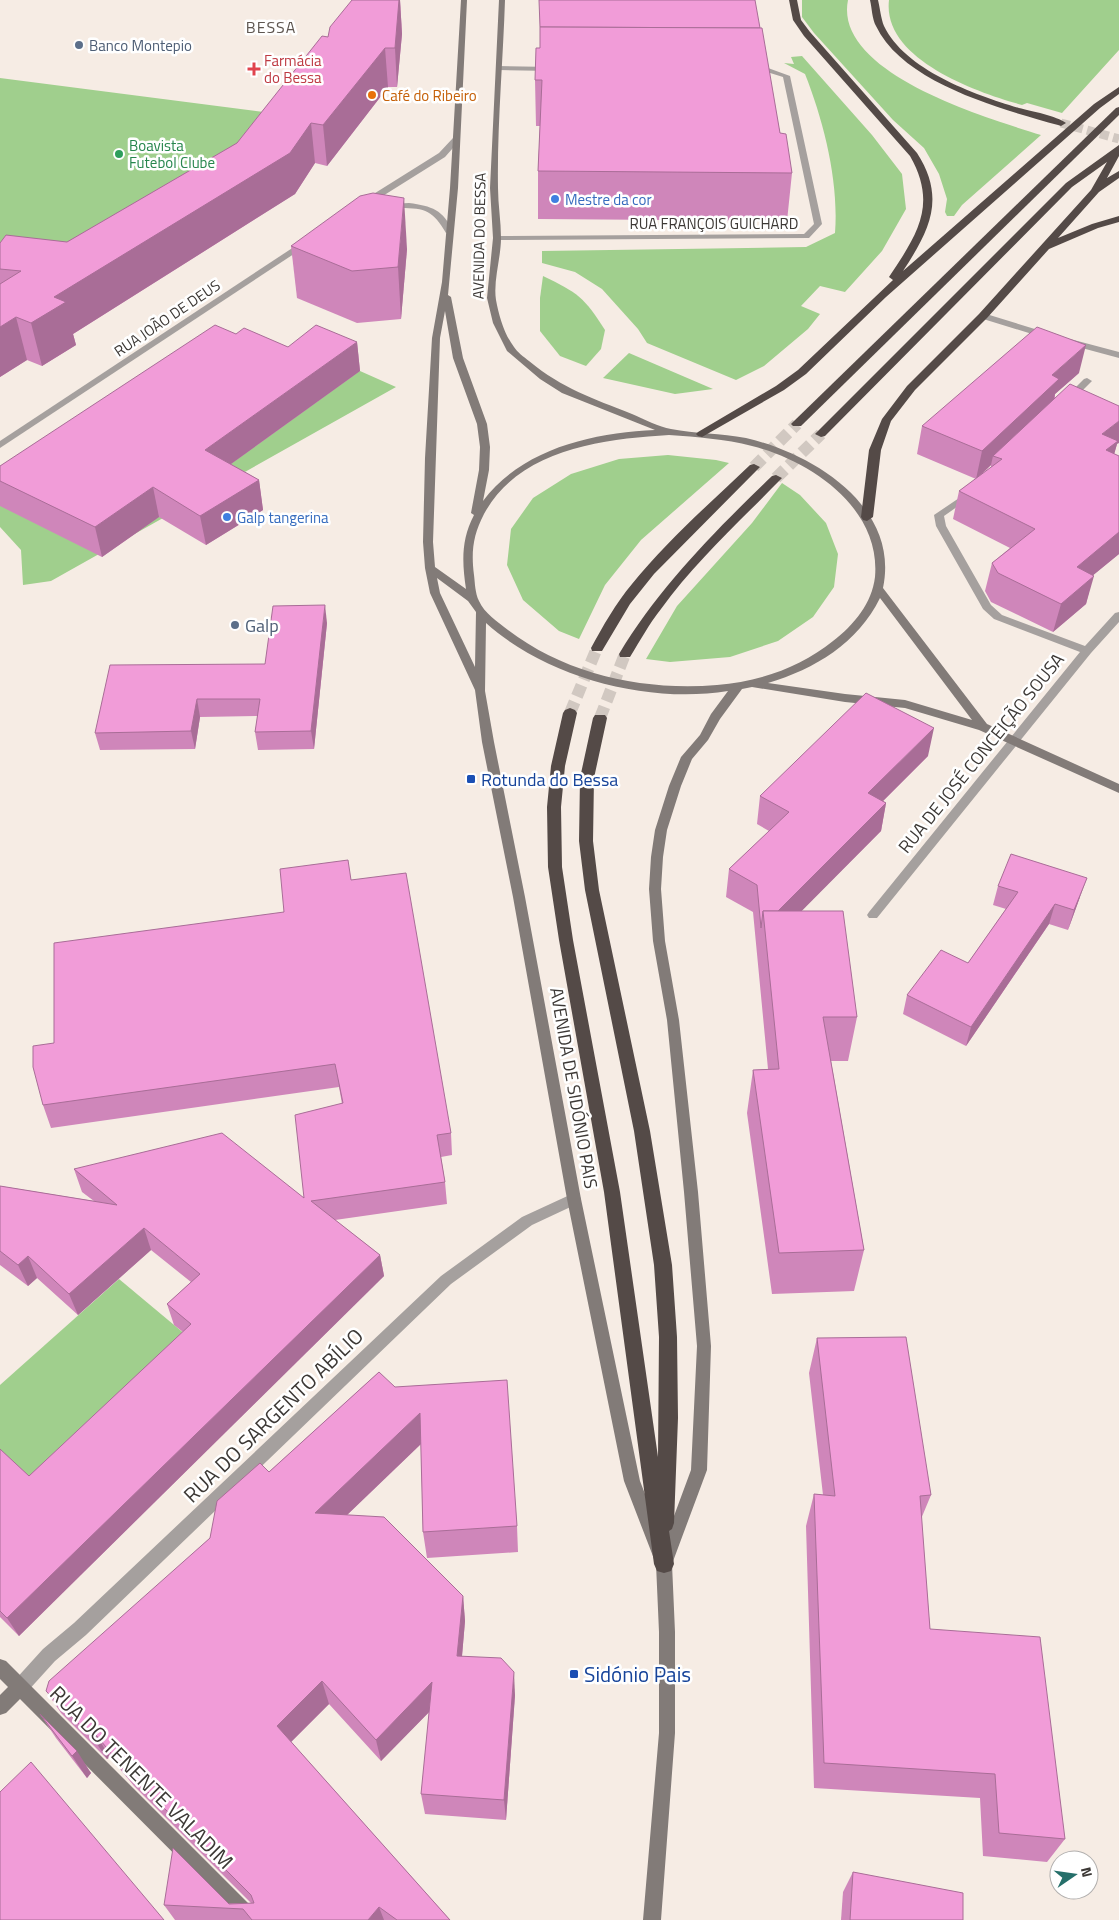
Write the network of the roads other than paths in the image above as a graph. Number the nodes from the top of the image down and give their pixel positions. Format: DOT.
graph roads {
  1 [pos="464,0"];
  2 [pos="502,0"];
  3 [pos="793,0"];
  4 [pos="874,0"];
  5 [pos="499,68"];
  6 [pos="557,69"];
  7 [pos="739,69"];
  8 [pos="1119,90"];
  9 [pos="1119,110"];
  10 [pos="1061,123"];
  11 [pos="456,140"];
  12 [pos="1119,148"];
  13 [pos="1119,174"];
  14 [pos="1095,191"];
  15 [pos="1119,219"];
  16 [pos="449,231"];
  17 [pos="317,235"];
  18 [pos="496,238"];
  19 [pos="1046,248"];
  20 [pos="446,282"];
  21 [pos="882,295"];
  22 [pos="983,316"];
  23 [pos="1119,355"];
  24 [pos="1087,381"];
  25 [pos="1058,409"];
  26 [pos="797,424"];
  27 [pos="669,432"];
  28 [pos="702,434"];
  29 [pos="821,434"];
  30 [pos="0,445"];
  31 [pos="754,467"];
  32 [pos="776,478"];
  33 [pos="979,485"];
  34 [pos="867,517"];
  35 [pos="474,524"];
  36 [pos="430,568"];
  37 [pos="878,589"];
  38 [pos="473,599"];
  39 [pos="481,612"];
  40 [pos="1119,615"];
  41 [pos="597,648"];
  42 [pos="1087,651"];
  43 [pos="625,654"];
  44 [pos="745,685"];
  45 [pos="480,691"];
  46 [pos="570,712"];
  47 [pos="600,718"];
  48 [pos="983,727"];
  49 [pos="1014,741"];
  50 [pos="1119,789"];
  51 [pos="873,915"];
  52 [pos="574,1199"];
  53 [pos="664,1564"];
  54 [pos="0,1666"];
  55 [pos="20,1686"];
  56 [pos="0,1707"];
  57 [pos="253,1920"];
  58 [pos="652,1920"];
  1 -- 11 [label="main road, AVENIDA DO BESSA"];
  2 -- 5 [label="main road, AVENIDA DO BESSA"];
  3 -- 21 [label="highway"];
  4 -- 10 [label="highway"];
  5 -- 6 [label="street"];
  5 -- 18 [label="main road, AVENIDA DO BESSA"];
  7 -- 18 [label="street, RUA FRANÇOIS GUICHARD"];
  8 -- 21 [label="highway"];
  9 -- 26 [label="highway"];
  11 -- 16 [label="main road, AVENIDA DO BESSA"];
  11 -- 16 [label="street"];
  12 -- 14 [label="highway"];
  12 -- 29 [label="highway"];
  13 -- 14 [label="highway"];
  14 -- 19 [label="highway"];
  15 -- 19 [label="highway"];
  16 -- 20 [label="main road, AVENIDA DO BESSA"];
  17 -- 30 [label="street, RUA JOÃO DE DEUS"];
  18 -- 27 [label="main road, AVENIDA DO BESSA"];
  19 -- 22 [label="highway"];
  20 -- 35 [label="main road, AVENIDA DO BESSA"];
  20 -- 36 [label="main road, AVENIDA DO BESSA"];
  21 -- 28 [label="highway"];
  22 -- 23 [label="street"];
  22 -- 34 [label="highway"];
  24 -- 25 [label="street"];
  27 -- 28 [label="main road"];
  27 -- 35 [label="main road"];
  28 -- 34 [label="main road"];
  31 -- 41 [label="highway"];
  32 -- 43 [label="highway"];
  33 -- 42 [label="street"];
  34 -- 37 [label="main road"];
  35 -- 38 [label="main road"];
  36 -- 38 [label="main road"];
  36 -- 45 [label="main road"];
  37 -- 44 [label="main road"];
  37 -- 48 [label="main road"];
  38 -- 39 [label="main road"];
  39 -- 44 [label="main road"];
  39 -- 45 [label="main road, AVENIDA DE SIDÓNIO PAIS"];
  40 -- 42 [label="street, RUA DE JOSÉ CONCEIÇÃO SOUSA"];
  42 -- 49 [label="street, RUA DE JOSÉ CONCEIÇÃO SOUSA"];
  44 -- 48 [label="main road"];
  44 -- 53 [label="main road, AVENIDA DE SIDÓNIO PAIS"];
  45 -- 52 [label="main road, AVENIDA DE SIDÓNIO PAIS"];
  46 -- 53 [label="highway"];
  47 -- 53 [label="highway"];
  48 -- 49 [label="main road"];
  49 -- 50 [label="main road"];
  49 -- 51 [label="street, RUA DE JOSÉ CONCEIÇÃO SOUSA"];
  52 -- 53 [label="main road, AVENIDA DE SIDÓNIO PAIS"];
  52 -- 55 [label="street, RUA DO SARGENTO ABÍLIO"];
  53 -- 58 [label="main road, AVENIDA DE SIDÓNIO PAIS"];
  54 -- 55 [label="main road, RUA DO TENENTE VALADIM"];
  55 -- 56 [label="main road"];
  55 -- 57 [label="main road, RUA DO TENENTE VALADIM"];
}
